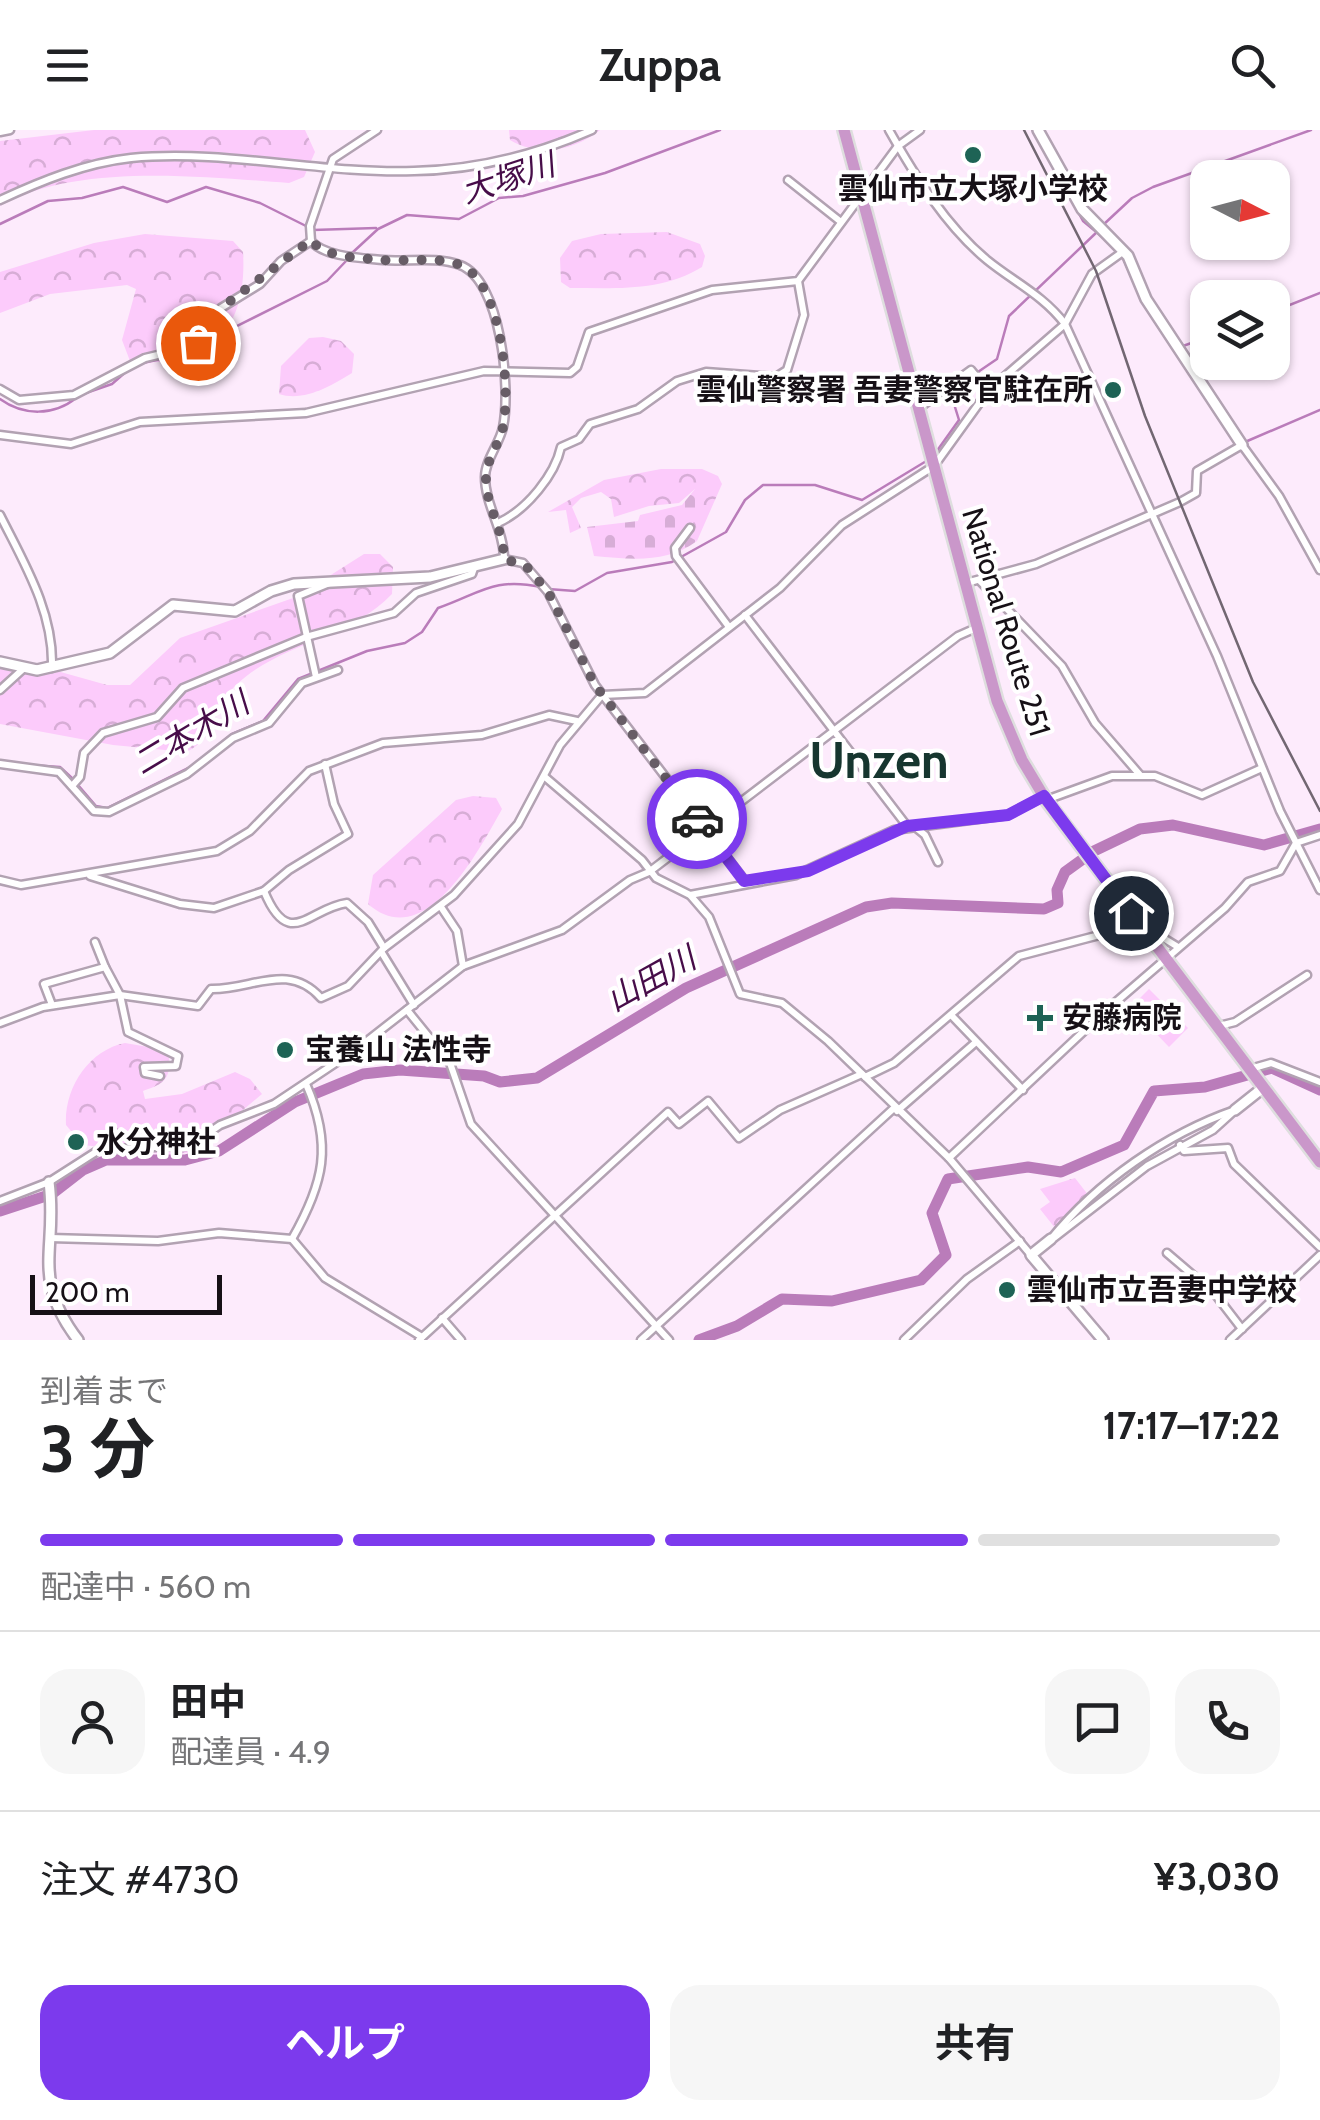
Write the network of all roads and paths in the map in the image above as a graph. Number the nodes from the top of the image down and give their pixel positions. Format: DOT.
graph roads {
  1 [pos="10,130"];
  2 [pos="377,130"];
  3 [pos="592,130"];
  4 [pos="844,130"];
  5 [pos="889,130"];
  6 [pos="920,130"];
  7 [pos="1038,130"];
  8 [pos="0,132"];
  9 [pos="898,146"];
  10 [pos="328,166"];
  11 [pos="788,180"];
  12 [pos="861,195"];
  13 [pos="0,200"];
  14 [pos="841,222"];
  15 [pos="311,240"];
  16 [pos="1125,251"];
  17 [pos="798,281"];
  18 [pos="709,286"];
  19 [pos="746,286"];
  20 [pos="1064,324"];
  21 [pos="502,372"];
  22 [pos="0,389"];
  23 [pos="988,391"];
  24 [pos="918,408"];
  25 [pos="0,436"];
  26 [pos="1242,445"];
  27 [pos="932,460"];
  28 [pos="0,515"];
  29 [pos="1152,515"];
  30 [pos="500,522"];
  31 [pos="690,528"];
  32 [pos="504,559"];
  33 [pos="474,568"];
  34 [pos="1320,570"];
  35 [pos="979,580"];
  36 [pos="332,581"];
  37 [pos="965,583"];
  38 [pos="745,615"];
  39 [pos="729,627"];
  40 [pos="976,628"];
  41 [pos="306,637"];
  42 [pos="0,662"];
  43 [pos="52,668"];
  44 [pos="23,669"];
  45 [pos="338,670"];
  46 [pos="315,674"];
  47 [pos="0,690"];
  48 [pos="602,695"];
  49 [pos="577,721"];
  50 [pos="834,731"];
  51 [pos="0,764"];
  52 [pos="325,764"];
  53 [pos="1262,768"];
  54 [pos="1140,775"];
  55 [pos="545,777"];
  56 [pos="75,784"];
  57 [pos="1045,798"];
  58 [pos="910,826"];
  59 [pos="705,829"];
  60 [pos="1320,836"];
  61 [pos="1296,841"];
  62 [pos="938,862"];
  63 [pos="649,872"];
  64 [pos="89,875"];
  65 [pos="0,880"];
  66 [pos="744,881"];
  67 [pos="1320,890"];
  68 [pos="264,891"];
  69 [pos="690,895"];
  70 [pos="440,907"];
  71 [pos="1148,935"];
  72 [pos="95,942"];
  73 [pos="1178,947"];
  74 [pos="383,950"];
  75 [pos="1166,959"];
  76 [pos="463,966"];
  77 [pos="105,967"];
  78 [pos="1307,974"];
  79 [pos="120,995"];
  80 [pos="52,1005"];
  81 [pos="410,1007"];
  82 [pos="952,1016"];
  83 [pos="0,1023"];
  84 [pos="1218,1026"];
  85 [pos="976,1042"];
  86 [pos="863,1075"];
  87 [pos="1255,1075"];
  88 [pos="160,1076"];
  89 [pos="1320,1082"];
  90 [pos="307,1086"];
  91 [pos="1023,1090"];
  92 [pos="896,1110"];
  93 [pos="1235,1110"];
  94 [pos="1176,1138"];
  95 [pos="1181,1148"];
  96 [pos="948,1158"];
  97 [pos="1320,1162"];
  98 [pos="50,1184"];
  99 [pos="1100,1191"];
  100 [pos="1107,1199"];
  101 [pos="0,1201"];
  102 [pos="554,1216"];
  103 [pos="49,1238"];
  104 [pos="292,1239"];
  105 [pos="1051,1239"];
  106 [pos="1020,1241"];
  107 [pos="1320,1248"];
  108 [pos="1167,1253"];
  109 [pos="1031,1255"];
  110 [pos="1320,1256"];
  111 [pos="442,1318"];
  112 [pos="656,1326"];
  113 [pos="1242,1329"];
  114 [pos="420,1338"];
  115 [pos="78,1340"];
  116 [pos="461,1340"];
  117 [pos="640,1340"];
  118 [pos="669,1340"];
  119 [pos="904,1340"];
  120 [pos="1104,1340"];
  121 [pos="1230,1340"];
  1 -- 8 [label="street"];
  2 -- 10 [label="street"];
  3 -- 10 [label="street"];
  4 -- 12 [label="highway, National Route 251"];
  5 -- 9 [label="street"];
  6 -- 9 [label="street"];
  7 -- 16 [label="street"];
  9 -- 12 [label="street"];
  9 -- 20 [label="street"];
  10 -- 13 [label="street"];
  10 -- 15 [label="street"];
  11 -- 14 [label="street"];
  12 -- 14 [label="street"];
  12 -- 24 [label="highway, National Route 251"];
  14 -- 17 [label="street"];
  15 -- 21 [label="street"];
  15 -- 22 [label="street"];
  16 -- 20 [label="street"];
  16 -- 26 [label="street"];
  17 -- 19 [label="street"];
  17 -- 30 [label="street"];
  18 -- 19 [label="street"];
  19 -- 21 [label="street"];
  20 -- 23 [label="street"];
  20 -- 29 [label="street"];
  21 -- 25 [label="street"];
  21 -- 30 [label="street"];
  23 -- 24 [label="street"];
  23 -- 27 [label="street"];
  24 -- 27 [label="highway, National Route 251"];
  26 -- 29 [label="street"];
  26 -- 34 [label="street"];
  27 -- 37 [label="highway, National Route 251"];
  27 -- 38 [label="street"];
  28 -- 43 [label="street"];
  29 -- 35 [label="street"];
  29 -- 53 [label="street"];
  30 -- 32 [label="street"];
  31 -- 39 [label="street"];
  32 -- 33 [label="street"];
  32 -- 48 [label="street"];
  33 -- 36 [label="street"];
  33 -- 41 [label="street"];
  35 -- 37 [label="street"];
  35 -- 54 [label="street"];
  36 -- 41 [label="street"];
  36 -- 43 [label="street"];
  37 -- 40 [label="highway, National Route 251"];
  38 -- 39 [label="street"];
  38 -- 50 [label="street"];
  39 -- 48 [label="street"];
  40 -- 50 [label="street"];
  40 -- 57 [label="highway, National Route 251"];
  41 -- 46 [label="street"];
  41 -- 56 [label="street"];
  42 -- 44 [label="street"];
  43 -- 44 [label="street"];
  44 -- 47 [label="street"];
  45 -- 46 [label="street"];
  46 -- 56 [label="street"];
  48 -- 49 [label="street"];
  48 -- 59 [label="street"];
  49 -- 52 [label="street"];
  49 -- 55 [label="street"];
  50 -- 58 [label="street"];
  50 -- 59 [label="street"];
  51 -- 56 [label="street"];
  52 -- 64 [label="street"];
  52 -- 68 [label="street"];
  53 -- 54 [label="street"];
  53 -- 61 [label="street"];
  54 -- 57 [label="street"];
  55 -- 63 [label="street"];
  55 -- 70 [label="street"];
  57 -- 58 [label="street"];
  57 -- 71 [label="highway, National Route 251"];
  58 -- 62 [label="street"];
  58 -- 66 [label="street"];
  59 -- 63 [label="street"];
  59 -- 66 [label="street"];
  60 -- 61 [label="street"];
  61 -- 67 [label="street"];
  61 -- 73 [label="street"];
  63 -- 69 [label="street"];
  63 -- 76 [label="street"];
  64 -- 65 [label="street"];
  64 -- 68 [label="street"];
  66 -- 69 [label="street"];
  68 -- 74 [label="street"];
  69 -- 86 [label="street"];
  70 -- 74 [label="street"];
  70 -- 76 [label="street"];
  71 -- 73 [label="street"];
  71 -- 75 [label="highway, National Route 251"];
  71 -- 82 [label="street"];
  72 -- 77 [label="street"];
  73 -- 75 [label="street"];
  74 -- 79 [label="street"];
  74 -- 81 [label="street"];
  75 -- 84 [label="highway, National Route 251"];
  75 -- 91 [label="street"];
  76 -- 81 [label="street"];
  77 -- 79 [label="street"];
  77 -- 80 [label="street"];
  78 -- 84 [label="street"];
  79 -- 80 [label="street"];
  79 -- 88 [label="street"];
  80 -- 83 [label="street"];
  81 -- 90 [label="street"];
  81 -- 102 [label="street"];
  82 -- 85 [label="street"];
  82 -- 86 [label="street"];
  84 -- 87 [label="highway, National Route 251"];
  85 -- 91 [label="street"];
  85 -- 92 [label="street"];
  86 -- 92 [label="street"];
  86 -- 102 [label="street"];
  87 -- 89 [label="street"];
  87 -- 93 [label="street"];
  87 -- 97 [label="highway, National Route 251"];
  90 -- 98 [label="street"];
  90 -- 104 [label="street"];
  91 -- 96 [label="street"];
  92 -- 96 [label="street"];
  92 -- 112 [label="street"];
  93 -- 94 [label="street"];
  93 -- 95 [label="street"];
  94 -- 95 [label="street"];
  94 -- 99 [label="street"];
  95 -- 100 [label="street"];
  95 -- 107 [label="street"];
  96 -- 106 [label="street"];
  98 -- 101 [label="street"];
  98 -- 103 [label="street"];
  99 -- 100 [label="street"];
  99 -- 105 [label="street"];
  100 -- 105 [label="street"];
  102 -- 111 [label="street"];
  102 -- 112 [label="street"];
  103 -- 104 [label="street"];
  103 -- 115 [label="street"];
  104 -- 114 [label="street"];
  105 -- 109 [label="street"];
  106 -- 109 [label="street"];
  106 -- 119 [label="street"];
  108 -- 113 [label="street"];
  109 -- 120 [label="street"];
  110 -- 113 [label="street"];
  111 -- 114 [label="street"];
  111 -- 116 [label="street"];
  112 -- 117 [label="street"];
  112 -- 118 [label="street"];
  113 -- 121 [label="street"];
}
